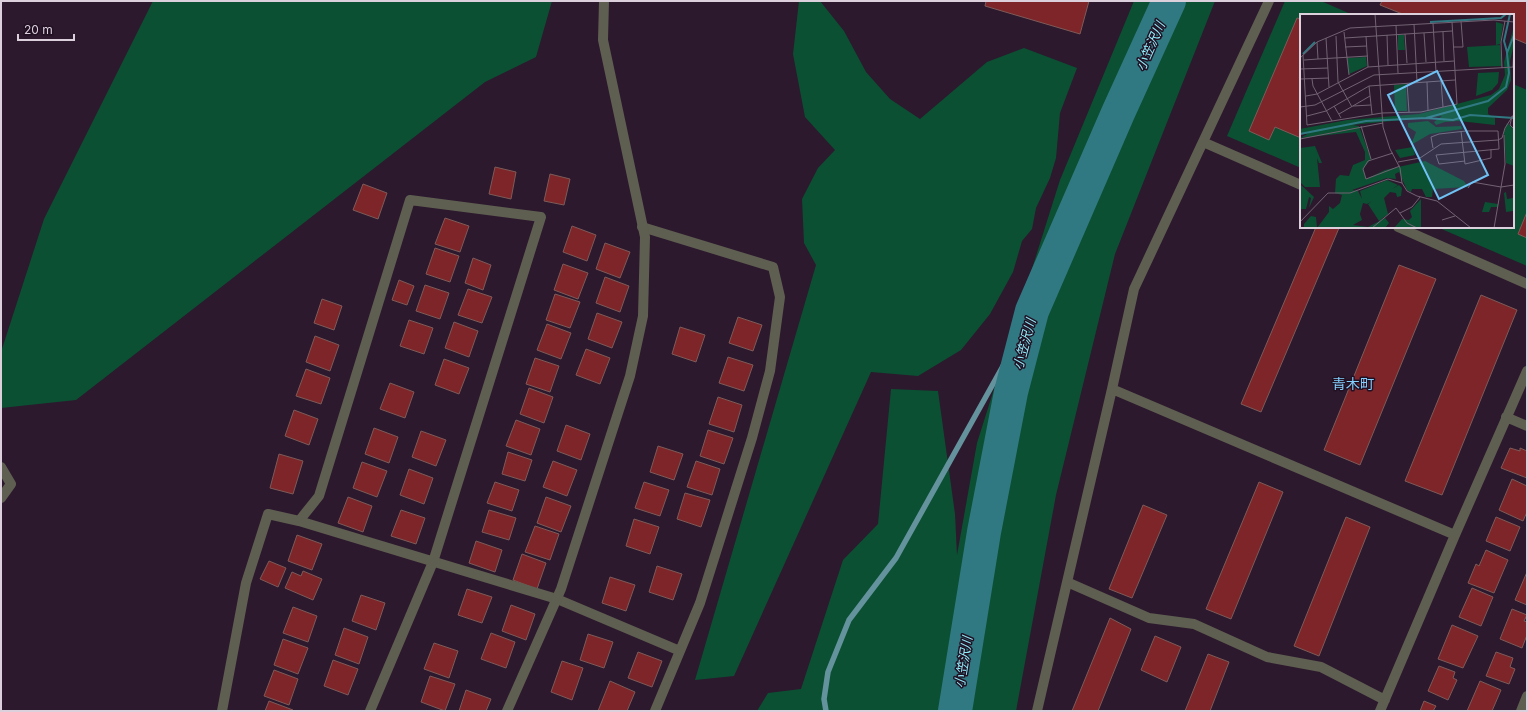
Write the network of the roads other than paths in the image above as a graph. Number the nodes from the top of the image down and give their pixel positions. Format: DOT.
graph roads {
  1 [pos="604,1"];
  2 [pos="1268,1"];
  3 [pos="1203,142"];
  4 [pos="1300,185"];
  5 [pos="642,227"];
  6 [pos="1400,228"];
  7 [pos="1527,284"];
  8 [pos="1527,371"];
  9 [pos="1112,389"];
  10 [pos="1506,417"];
  11 [pos="1527,426"];
  12 [pos="1,467"];
  13 [pos="1,498"];
  14 [pos="299,521"];
  15 [pos="1455,536"];
  16 [pos="433,562"];
  17 [pos="1067,582"];
  18 [pos="557,599"];
  19 [pos="680,651"];
  20 [pos="1527,697"];
  21 [pos="1385,700"];
  22 [pos="222,711"];
  23 [pos="370,711"];
  24 [pos="507,711"];
  25 [pos="655,711"];
  26 [pos="1037,711"];
  27 [pos="1380,711"];
  28 [pos="1521,711"];
  1 -- 5 [label="street"];
  2 -- 3 [label="street"];
  3 -- 4 [label="street"];
  3 -- 9 [label="street"];
  5 -- 18 [label="street"];
  5 -- 19 [label="street"];
  6 -- 7 [label="street"];
  8 -- 10 [label="street"];
  9 -- 15 [label="street"];
  9 -- 17 [label="street"];
  10 -- 11 [label="street"];
  10 -- 15 [label="street"];
  12 -- 13 [label="street"];
  14 -- 16 [label="street"];
  14 -- 16 [label="street"];
  14 -- 22 [label="street"];
  15 -- 21 [label="street"];
  16 -- 18 [label="street"];
  16 -- 23 [label="street"];
  17 -- 21 [label="street"];
  17 -- 26 [label="street"];
  18 -- 19 [label="street"];
  18 -- 24 [label="street"];
  19 -- 25 [label="street"];
  20 -- 28 [label="street"];
  21 -- 27 [label="street"];
}
